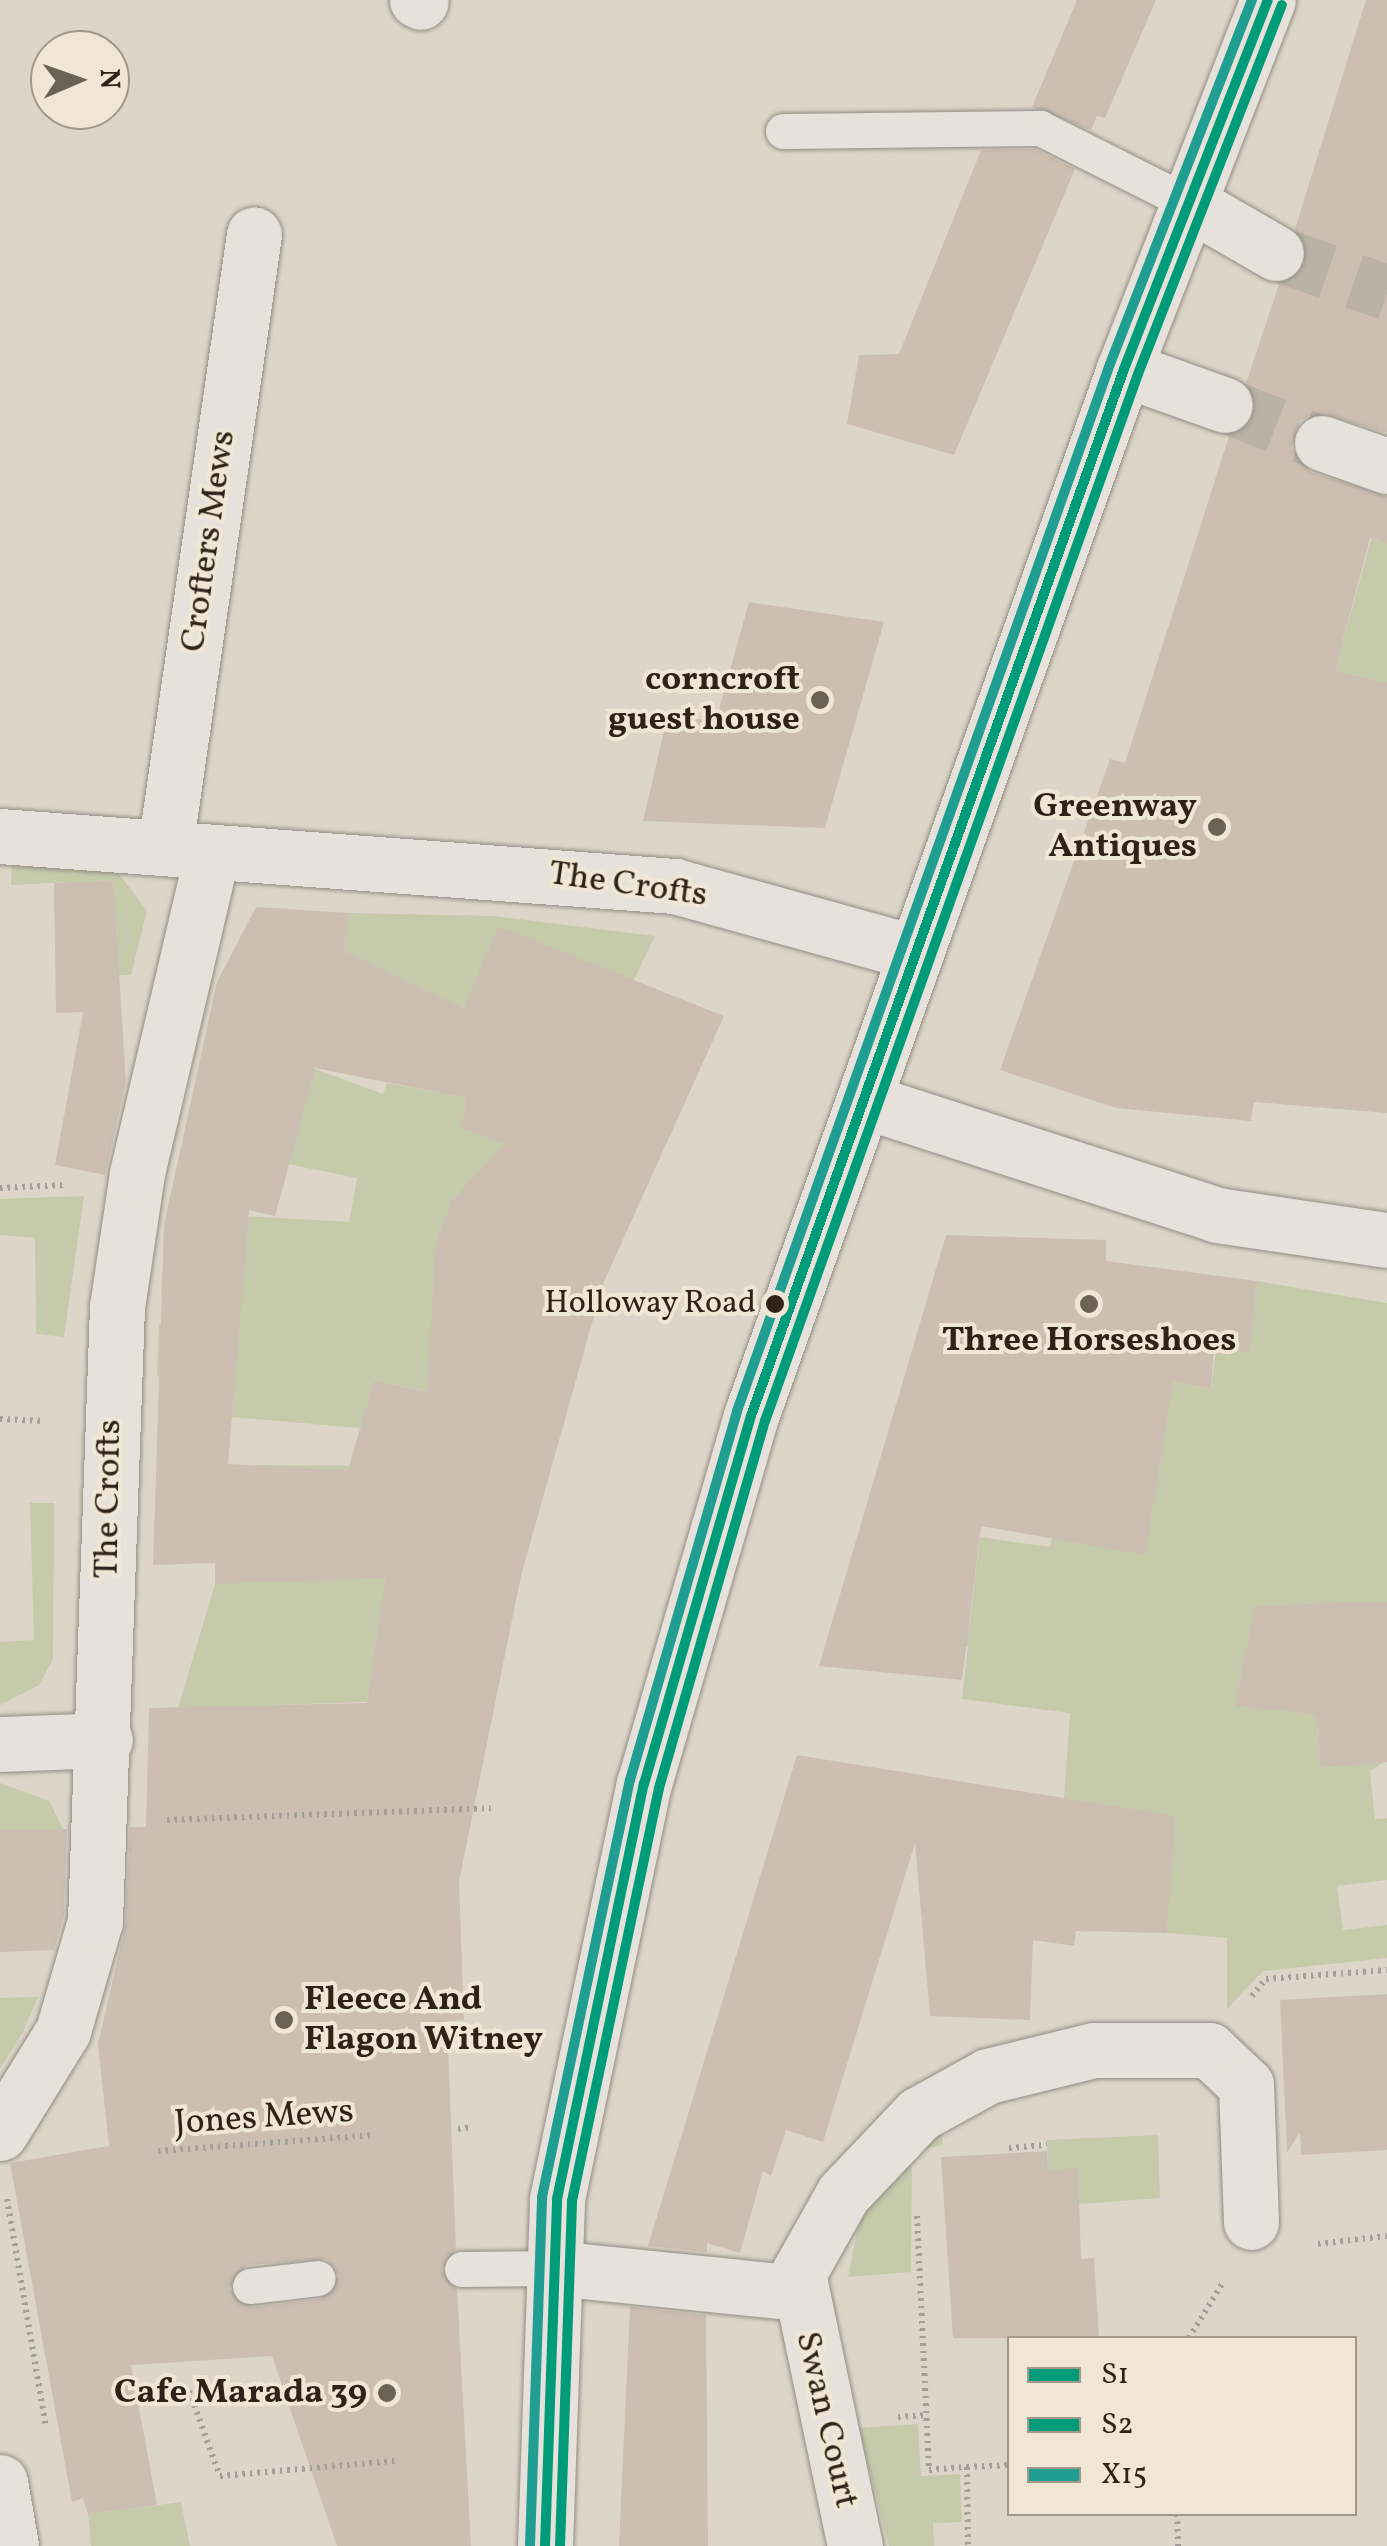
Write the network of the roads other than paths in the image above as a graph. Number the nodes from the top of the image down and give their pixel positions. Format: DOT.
graph roads {
  1 [pos="1268,0"];
  2 [pos="783,131"];
  3 [pos="1190,204"];
  4 [pos="254,234"];
  5 [pos="1276,253"];
  6 [pos="1124,369"];
  7 [pos="1225,406"];
  8 [pos="1322,443"];
  9 [pos="1387,466"];
  10 [pos="0,836"];
  11 [pos="188,850"];
  12 [pos="916,953"];
  13 [pos="865,1101"];
  14 [pos="1387,1240"];
  15 [pos="106,1740"];
  16 [pos="0,1744"];
  17 [pos="2,2156"];
  18 [pos="1250,2222"];
  19 [pos="462,2268"];
  20 [pos="553,2268"];
  21 [pos="318,2278"];
  22 [pos="250,2286"];
  23 [pos="798,2294"];
  24 [pos="0,2482"];
  25 [pos="12,2546"];
  26 [pos="545,2546"];
  27 [pos="855,2546"];
  1 -- 3 [label="street"];
  2 -- 3 [label="lane"];
  3 -- 5 [label="street"];
  3 -- 6 [label="street"];
  4 -- 11 [label="street, Crofters Mews"];
  6 -- 7 [label="street"];
  6 -- 12 [label="street"];
  8 -- 9 [label="street"];
  10 -- 11 [label="street, The Crofts"];
  11 -- 12 [label="street, The Crofts"];
  11 -- 15 [label="street, The Crofts"];
  12 -- 13 [label="street"];
  13 -- 14 [label="street"];
  13 -- 20 [label="street"];
  15 -- 16 [label="street"];
  15 -- 17 [label="street, The Crofts"];
  18 -- 23 [label="street, Swan Court"];
  19 -- 20 [label="lane"];
  20 -- 23 [label="street, Swan Court"];
  20 -- 26 [label="street"];
  21 -- 22 [label="lane"];
  23 -- 27 [label="street, Swan Court"];
  24 -- 25 [label="street"];
}
